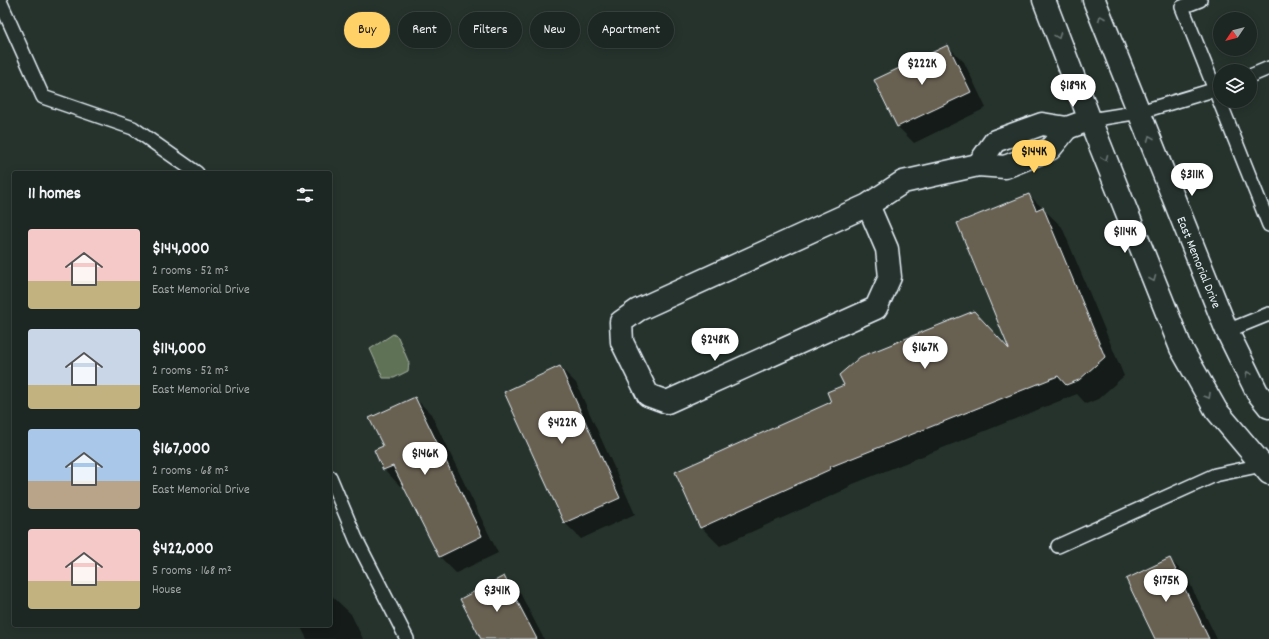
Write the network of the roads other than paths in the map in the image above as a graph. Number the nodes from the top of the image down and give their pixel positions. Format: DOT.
graph roads {
  1 [pos="1044,0"];
  2 [pos="1094,0"];
  3 [pos="1200,0"];
  4 [pos="0,1"];
  5 [pos="1181,4"];
  6 [pos="1269,68"];
  7 [pos="1257,73"];
  8 [pos="1213,80"];
  9 [pos="1213,90"];
  10 [pos="1224,108"];
  11 [pos="1140,112"];
  12 [pos="1090,120"];
  13 [pos="194,171"];
  14 [pos="868,205"];
  15 [pos="1269,225"];
  16 [pos="1269,314"];
  17 [pos="1228,331"];
  18 [pos="1269,407"];
  19 [pos="1267,467"];
  20 [pos="332,482"];
  21 [pos="1058,546"];
  22 [pos="406,639"];
  1 -- 12 [label="main road, one-way"];
  11 -- 2 [label="main road, East Memorial Drive, one-way"];
  3 -- 5 [label="lane"];
  4 -- 13 [label="lane"];
  5 -- 8 [label="lane"];
  6 -- 7 [label="lane"];
  9 -- 11 [label="lane"];
  10 -- 15 [label="lane"];
  11 -- 12 [label="lane"];
  17 -- 11 [label="main road, East Memorial Drive, one-way"];
  12 -- 14 [label="main road"];
  12 -- 19 [label="main road, one-way"];
  14 -- 14 [label="main road"];
  16 -- 17 [label="lane"];
  18 -- 17 [label="main road, East Memorial Drive, one-way"];
  19 -- 21 [label="lane"];
  20 -- 22 [label="lane"];
}
